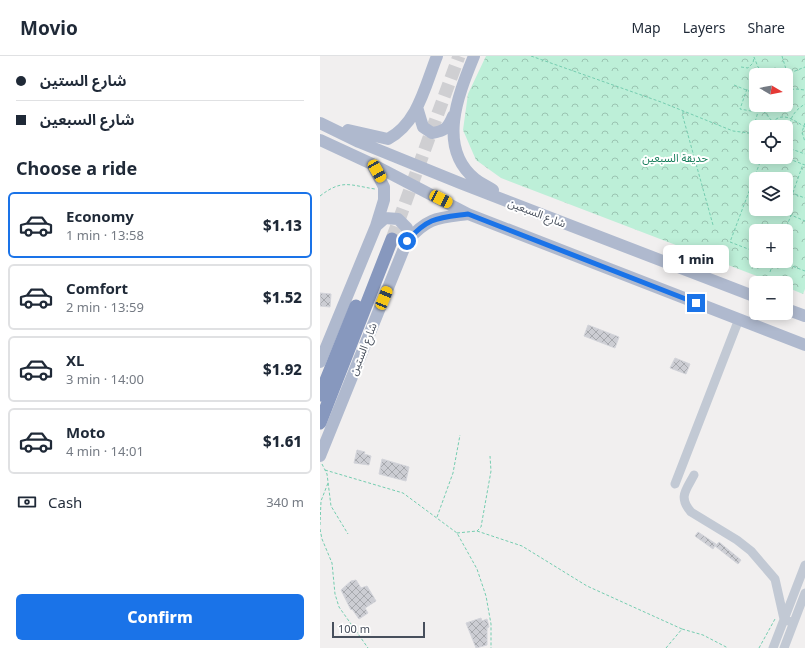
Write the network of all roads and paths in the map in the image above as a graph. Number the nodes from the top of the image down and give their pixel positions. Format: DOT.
graph roads {
  1 [pos="437,56"];
  2 [pos="474,56"];
  3 [pos="531,56"];
  4 [pos="782,56"];
  5 [pos="741,67"];
  6 [pos="805,67"];
  7 [pos="759,68"];
  8 [pos="786,68"];
  9 [pos="793,72"];
  10 [pos="734,85"];
  11 [pos="793,89"];
  12 [pos="747,90"];
  13 [pos="805,90"];
  14 [pos="805,104"];
  15 [pos="417,107"];
  16 [pos="683,111"];
  17 [pos="749,111"];
  18 [pos="765,112"];
  19 [pos="453,115"];
  20 [pos="792,118"];
  21 [pos="771,120"];
  22 [pos="776,120"];
  23 [pos="805,123"];
  24 [pos="324,124"];
  25 [pos="804,126"];
  26 [pos="749,133"];
  27 [pos="320,140"];
  28 [pos="805,142"];
  29 [pos="793,150"];
  30 [pos="805,154"];
  31 [pos="793,160"];
  32 [pos="372,164"];
  33 [pos="804,165"];
  34 [pos="385,191"];
  35 [pos="793,194"];
  36 [pos="749,195"];
  37 [pos="320,196"];
  38 [pos="805,198"];
  39 [pos="520,206"];
  40 [pos="468,214"];
  41 [pos="805,221"];
  42 [pos="788,224"];
  43 [pos="713,225"];
  44 [pos="376,226"];
  45 [pos="407,241"];
  46 [pos="749,249"];
  47 [pos="793,266"];
  48 [pos="771,268"];
  49 [pos="805,271"];
  50 [pos="770,272"];
  51 [pos="749,294"];
  52 [pos="793,312"];
  53 [pos="805,316"];
  54 [pos="739,320"];
  55 [pos="805,345"];
  56 [pos="320,362"];
  57 [pos="320,395"];
  58 [pos="320,423"];
  59 [pos="460,435"];
  60 [pos="320,456"];
  61 [pos="490,456"];
  62 [pos="320,463"];
  63 [pos="325,470"];
  64 [pos="694,475"];
  65 [pos="328,482"];
  66 [pos="674,484"];
  67 [pos="437,517"];
  68 [pos="320,525"];
  69 [pos="320,529"];
  70 [pos="477,531"];
  71 [pos="457,533"];
  72 [pos="348,534"];
  73 [pos="805,565"];
  74 [pos="805,593"];
  75 [pos="783,616"];
  76 [pos="793,623"];
  77 [pos="682,629"];
  78 [pos="368,648"];
  79 [pos="491,648"];
  80 [pos="666,648"];
  81 [pos="728,648"];
  82 [pos="759,648"];
  83 [pos="773,648"];
  84 [pos="784,648"];
  1 -- 15 [label="main road"];
  2 -- 19 [label="main road"];
  3 -- 16 [label="path"];
  4 -- 8 [label="path"];
  5 -- 7 [label="path"];
  6 -- 9 [label="path"];
  10 -- 12 [label="path"];
  11 -- 13 [label="path"];
  12 -- 17 [label="path"];
  14 -- 20 [label="path"];
  15 -- 19 [label="main road"];
  15 -- 24 [label="main road"];
  16 -- 26 [label="path"];
  16 -- 43 [label="path"];
  18 -- 21 [label="path"];
  19 -- 39 [label="main road"];
  20 -- 22 [label="path"];
  20 -- 25 [label="path"];
  23 -- 25 [label="path"];
  24 -- 39 [label="main road, شارع السبعين"];
  25 -- 28 [label="path"];
  27 -- 32 [label="main road"];
  29 -- 30 [label="path"];
  31 -- 33 [label="path"];
  32 -- 34 [label="main road"];
  32 -- 40 [label="main road"];
  33 -- 35 [label="path"];
  34 -- 37 [label="path"];
  34 -- 44 [label="main road"];
  35 -- 38 [label="path"];
  36 -- 46 [label="path"];
  39 -- 51 [label="main road, شارع السبعين"];
  40 -- 45 [label="main road, شارع الستين"];
  40 -- 54 [label="main road"];
  41 -- 42 [label="path"];
  44 -- 45 [label="main road"];
  44 -- 56 [label="main road"];
  45 -- 60 [label="main road, شارع الستين"];
  47 -- 49 [label="path"];
  48 -- 50 [label="path"];
  52 -- 53 [label="main road"];
  54 -- 55 [label="main road"];
  54 -- 66 [label="street"];
  57 -- 58 [label="highway, شارع الستين"];
  59 -- 67 [label="path"];
  61 -- 70 [label="path"];
  62 -- 63 [label="path"];
  63 -- 65 [label="path"];
  63 -- 67 [label="path"];
  64 -- 75 [label="street"];
  65 -- 68 [label="path"];
  65 -- 72 [label="path"];
  67 -- 71 [label="path"];
  69 -- 78 [label="path"];
  70 -- 71 [label="path"];
  70 -- 77 [label="path"];
  71 -- 79 [label="path"];
  73 -- 75 [label="street"];
  74 -- 76 [label="street"];
  75 -- 76 [label="street"];
  75 -- 82 [label="path"];
  75 -- 83 [label="street"];
  76 -- 84 [label="street"];
  77 -- 80 [label="path"];
  77 -- 81 [label="path"];
}
